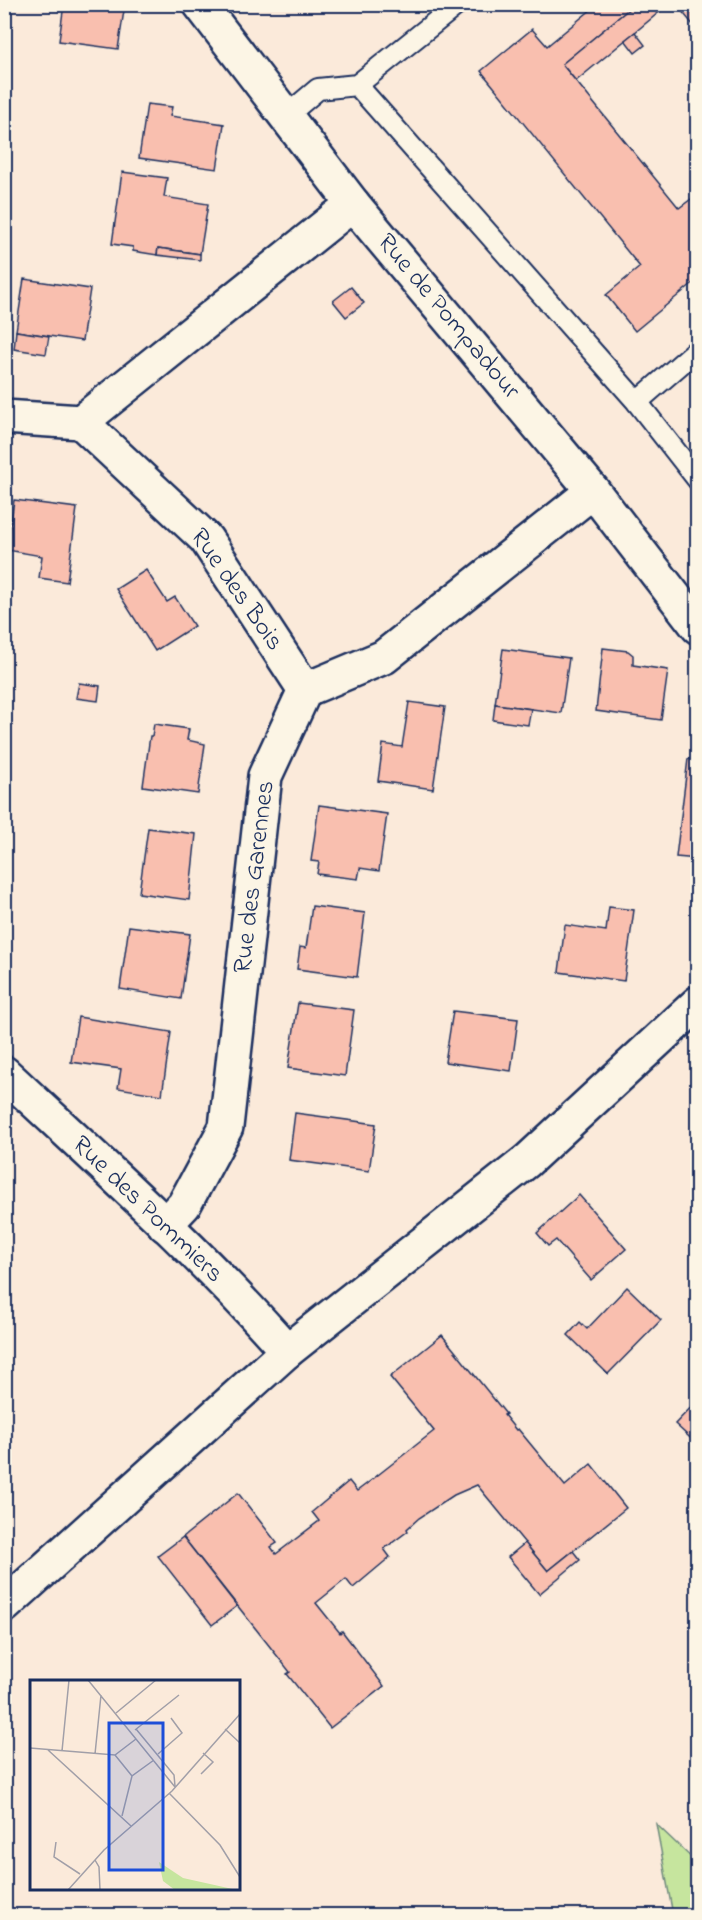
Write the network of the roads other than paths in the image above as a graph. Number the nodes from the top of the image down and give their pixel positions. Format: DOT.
graph roads {
  1 [pos="201,4"];
  2 [pos="458,4"];
  3 [pos="357,85"];
  4 [pos="286,116"];
  5 [pos="353,204"];
  6 [pos="698,349"];
  7 [pos="637,402"];
  8 [pos="4,417"];
  9 [pos="81,423"];
  10 [pos="698,480"];
  11 [pos="593,491"];
  12 [pos="698,627"];
  13 [pos="305,690"];
  14 [pos="698,1002"];
  15 [pos="4,1073"];
  16 [pos="165,1225"];
  17 [pos="287,1351"];
  18 [pos="4,1606"];
  1 -- 4 [label="street, Rue de Pompadour"];
  2 -- 3 [label="lane"];
  3 -- 4 [label="lane"];
  3 -- 7 [label="lane"];
  4 -- 5 [label="street, Rue de Pompadour"];
  5 -- 9 [label="street"];
  5 -- 11 [label="street, Rue de Pompadour"];
  6 -- 7 [label="lane"];
  7 -- 10 [label="lane"];
  8 -- 9 [label="street"];
  9 -- 13 [label="street, Rue des Bois"];
  11 -- 12 [label="street, Rue de Pompadour"];
  11 -- 13 [label="street"];
  13 -- 16 [label="street, Rue des Garennes"];
  14 -- 17 [label="street"];
  15 -- 16 [label="street, Rue des Pommiers"];
  16 -- 17 [label="street, Rue des Pommiers"];
  17 -- 18 [label="street"];
}
